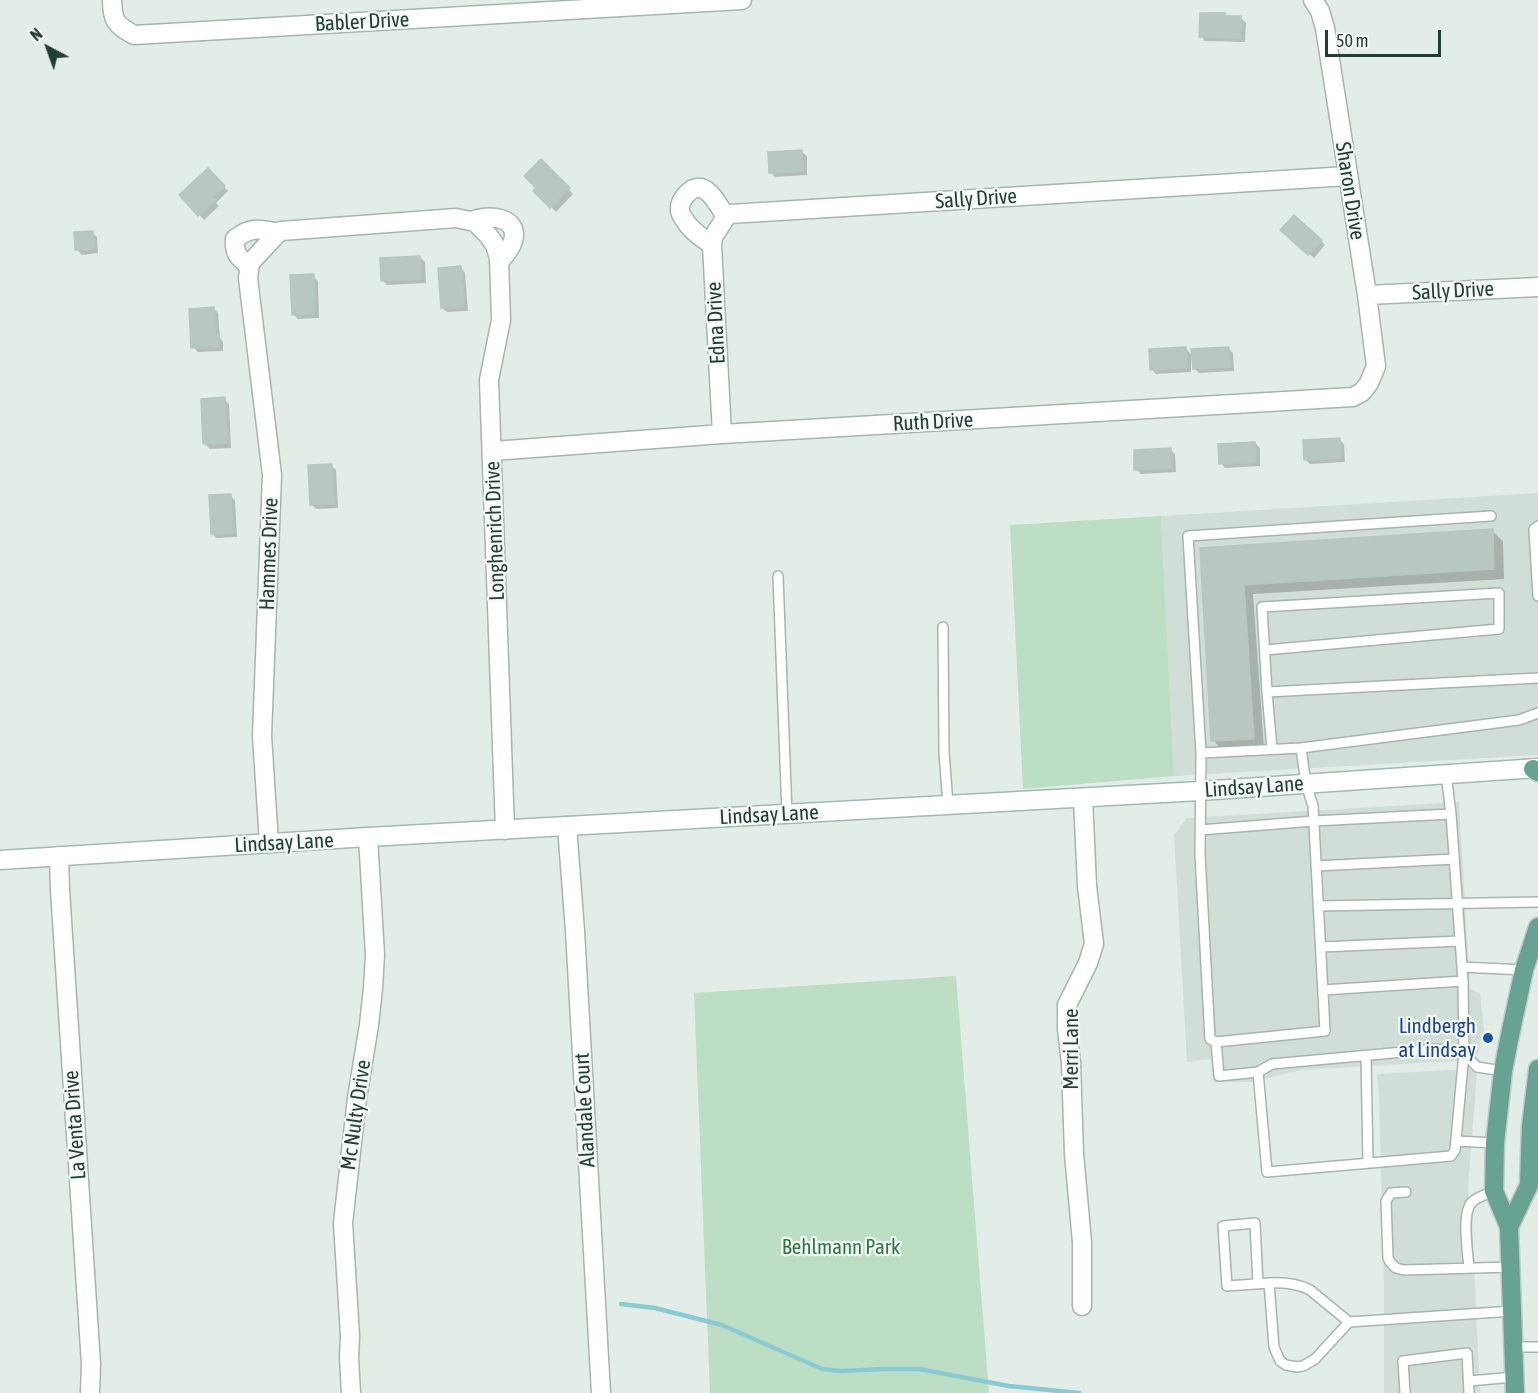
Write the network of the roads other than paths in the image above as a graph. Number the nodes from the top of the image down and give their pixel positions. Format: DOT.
graph roads {
  1 [pos="112,0"];
  2 [pos="742,0"];
  3 [pos="1313,0"];
  4 [pos="1347,176"];
  5 [pos="726,217"];
  6 [pos="471,221"];
  7 [pos="279,233"];
  8 [pos="712,245"];
  9 [pos="499,262"];
  10 [pos="249,266"];
  11 [pos="1538,287"];
  12 [pos="1368,296"];
  13 [pos="1369,383"];
  14 [pos="722,434"];
  15 [pos="493,451"];
  16 [pos="1491,516"];
  17 [pos="1538,526"];
  18 [pos="778,576"];
  19 [pos="1538,596"];
  20 [pos="943,627"];
  21 [pos="1265,650"];
  22 [pos="1538,678"];
  23 [pos="1267,692"];
  24 [pos="1538,713"];
  25 [pos="1301,748"];
  26 [pos="1272,749"];
  27 [pos="1201,753"];
  28 [pos="1536,770"];
  29 [pos="1446,774"];
  30 [pos="1306,784"];
  31 [pos="1200,791"];
  32 [pos="1083,798"];
  33 [pos="948,805"];
  34 [pos="787,814"];
  35 [pos="1451,814"];
  36 [pos="1314,821"];
  37 [pos="567,826"];
  38 [pos="505,830"];
  39 [pos="1200,830"];
  40 [pos="368,837"];
  41 [pos="269,843"];
  42 [pos="59,856"];
  43 [pos="1454,859"];
  44 [pos="0,860"];
  45 [pos="1316,866"];
  46 [pos="1538,902"];
  47 [pos="1457,904"];
  48 [pos="1318,906"];
  49 [pos="1538,927"];
  50 [pos="1460,941"];
  51 [pos="1321,947"];
  52 [pos="1462,967"];
  53 [pos="1524,970"];
  54 [pos="1463,981"];
  55 [pos="1323,990"];
  56 [pos="1216,1042"];
  57 [pos="1464,1053"];
  58 [pos="1366,1056"];
  59 [pos="1538,1069"];
  60 [pos="1503,1071"];
  61 [pos="1257,1072"];
  62 [pos="1456,1141"];
  63 [pos="1495,1143"];
  64 [pos="1368,1163"];
  65 [pos="1533,1185"];
  66 [pos="1494,1191"];
  67 [pos="1406,1192"];
  68 [pos="1509,1227"];
  69 [pos="1511,1267"];
  70 [pos="1468,1268"];
  71 [pos="1269,1283"];
  72 [pos="1258,1284"];
  73 [pos="1082,1306"];
  74 [pos="1513,1311"];
  75 [pos="1349,1322"];
  76 [pos="1513,1347"];
  77 [pos="1538,1347"];
  78 [pos="1469,1381"];
  79 [pos="1514,1385"];
  80 [pos="90,1393"];
  81 [pos="351,1393"];
  82 [pos="601,1393"];
  83 [pos="1404,1393"];
  84 [pos="1469,1393"];
  1 -- 2 [label="street, Babler Drive"];
  3 -- 4 [label="street, Sharon Drive"];
  4 -- 5 [label="street, Sally Drive"];
  4 -- 12 [label="street, Sharon Drive"];
  5 -- 8 [label="street, Edna Drive"];
  5 -- 8 [label="street"];
  6 -- 7 [label="street, Hammes Drive"];
  6 -- 9 [label="street, Longhenrich Drive"];
  6 -- 9 [label="street, Hammes Drive"];
  7 -- 10 [label="street"];
  7 -- 10 [label="street, Hammes Drive"];
  8 -- 14 [label="street, Edna Drive"];
  9 -- 15 [label="street, Longhenrich Drive"];
  10 -- 41 [label="street, Hammes Drive"];
  11 -- 12 [label="street, Sally Drive"];
  12 -- 13 [label="street, Sharon Drive"];
  13 -- 14 [label="street, Ruth Drive"];
  14 -- 15 [label="street, Ruth Drive"];
  15 -- 38 [label="street, Longhenrich Drive"];
  16 -- 27 [label="lane"];
  17 -- 19 [label="lane"];
  18 -- 34 [label="lane"];
  20 -- 33 [label="lane"];
  21 -- 21 [label="lane"];
  21 -- 23 [label="lane"];
  22 -- 23 [label="lane"];
  23 -- 26 [label="lane"];
  24 -- 25 [label="lane"];
  25 -- 26 [label="lane"];
  25 -- 30 [label="lane"];
  26 -- 27 [label="lane"];
  27 -- 31 [label="lane"];
  28 -- 29 [label="street, Lindsay Lane"];
  29 -- 30 [label="street, Lindsay Lane"];
  29 -- 35 [label="lane"];
  30 -- 31 [label="street, Lindsay Lane"];
  30 -- 36 [label="lane"];
  31 -- 32 [label="street, Lindsay Lane"];
  31 -- 39 [label="lane"];
  32 -- 33 [label="street, Lindsay Lane"];
  32 -- 73 [label="street, Merri Lane"];
  33 -- 34 [label="street, Lindsay Lane"];
  34 -- 37 [label="street, Lindsay Lane"];
  35 -- 36 [label="lane"];
  35 -- 43 [label="lane"];
  36 -- 39 [label="lane"];
  36 -- 45 [label="lane"];
  37 -- 38 [label="street, Lindsay Lane"];
  37 -- 82 [label="street, Alandale Court"];
  38 -- 40 [label="street, Lindsay Lane"];
  39 -- 56 [label="lane"];
  40 -- 41 [label="street, Lindsay Lane"];
  40 -- 81 [label="street, Mc Nulty Drive"];
  41 -- 42 [label="street, Lindsay Lane"];
  42 -- 44 [label="street, Lindsay Lane"];
  42 -- 80 [label="street, La Venta Drive"];
  43 -- 45 [label="lane"];
  43 -- 47 [label="lane"];
  45 -- 48 [label="lane"];
  46 -- 47 [label="lane"];
  47 -- 48 [label="lane"];
  47 -- 50 [label="lane"];
  48 -- 51 [label="lane"];
  49 -- 53 [label="main road"];
  50 -- 51 [label="lane"];
  50 -- 52 [label="lane"];
  51 -- 55 [label="lane"];
  52 -- 53 [label="lane"];
  52 -- 54 [label="lane"];
  53 -- 60 [label="main road"];
  54 -- 55 [label="lane"];
  54 -- 57 [label="lane"];
  55 -- 56 [label="lane"];
  56 -- 61 [label="lane"];
  57 -- 58 [label="lane"];
  57 -- 60 [label="lane"];
  57 -- 62 [label="lane"];
  58 -- 61 [label="lane"];
  58 -- 64 [label="lane"];
  59 -- 65 [label="main road"];
  60 -- 63 [label="main road"];
  61 -- 64 [label="lane"];
  62 -- 63 [label="lane"];
  62 -- 64 [label="lane"];
  63 -- 66 [label="main road"];
  65 -- 68 [label="main road"];
  66 -- 68 [label="main road"];
  66 -- 70 [label="lane"];
  67 -- 70 [label="lane"];
  68 -- 69 [label="main road"];
  69 -- 70 [label="lane"];
  69 -- 74 [label="main road"];
  71 -- 72 [label="lane"];
  71 -- 75 [label="lane"];
  71 -- 75 [label="lane"];
  72 -- 72 [label="lane"];
  74 -- 75 [label="lane"];
  74 -- 76 [label="main road"];
  76 -- 77 [label="lane"];
  76 -- 79 [label="main road"];
  78 -- 79 [label="lane"];
  78 -- 83 [label="lane"];
  78 -- 84 [label="lane"];
}
